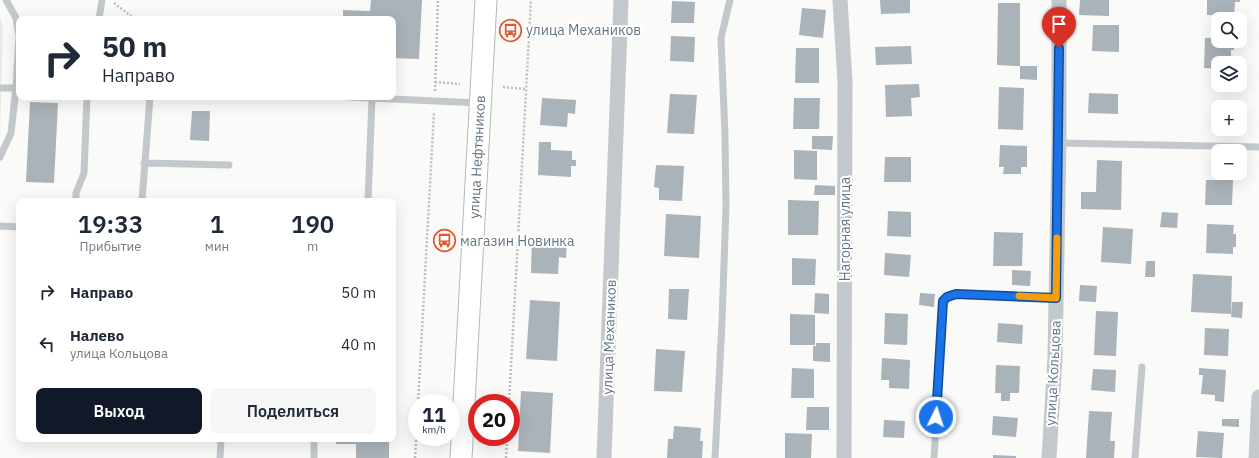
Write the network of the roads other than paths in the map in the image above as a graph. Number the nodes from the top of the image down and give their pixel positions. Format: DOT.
graph roads {
  1 [pos="6,0"];
  2 [pos="102,0"];
  3 [pos="486,0"];
  4 [pos="621,0"];
  5 [pos="730,0"];
  6 [pos="840,0"];
  7 [pos="1059,0"];
  8 [pos="99,16"];
  9 [pos="16,18"];
  10 [pos="0,88"];
  11 [pos="16,88"];
  12 [pos="396,99"];
  13 [pos="16,100"];
  14 [pos="87,100"];
  15 [pos="150,100"];
  16 [pos="372,100"];
  17 [pos="480,103"];
  18 [pos="1058,143"];
  19 [pos="1259,147"];
  20 [pos="0,157"];
  21 [pos="144,163"];
  22 [pos="229,165"];
  23 [pos="76,198"];
  24 [pos="142,198"];
  25 [pos="368,198"];
  26 [pos="0,226"];
  27 [pos="16,227"];
  28 [pos="1056,298"];
  29 [pos="1142,366"];
  30 [pos="1259,397"];
  31 [pos="221,442"];
  32 [pos="314,442"];
  33 [pos="220,458"];
  34 [pos="314,458"];
  35 [pos="461,458"];
  36 [pos="604,458"];
  37 [pos="715,458"];
  38 [pos="844,458"];
  39 [pos="934,458"];
  40 [pos="1049,458"];
  41 [pos="1135,458"];
  42 [pos="1256,458"];
  1 -- 9 [label="lane"];
  2 -- 8 [label="lane"];
  3 -- 17 [label="main road, улица Нефтяников"];
  4 -- 36 [label="street, улица Механиков"];
  5 -- 37 [label="lane"];
  6 -- 38 [label="street, Нагорная улица"];
  7 -- 18 [label="street, улица Кольцова"];
  10 -- 11 [label="lane"];
  12 -- 17 [label="lane"];
  13 -- 20 [label="lane"];
  14 -- 23 [label="lane"];
  15 -- 21 [label="lane"];
  16 -- 25 [label="lane"];
  17 -- 35 [label="main road, улица Нефтяников"];
  18 -- 19 [label="lane"];
  18 -- 28 [label="street, улица Кольцова"];
  21 -- 22 [label="lane"];
  21 -- 24 [label="lane"];
  26 -- 27 [label="lane"];
  28 -- 39 [label="lane"];
  28 -- 40 [label="street, улица Кольцова"];
  29 -- 41 [label="lane"];
  30 -- 42 [label="street"];
  31 -- 33 [label="lane"];
  32 -- 34 [label="lane"];
}
